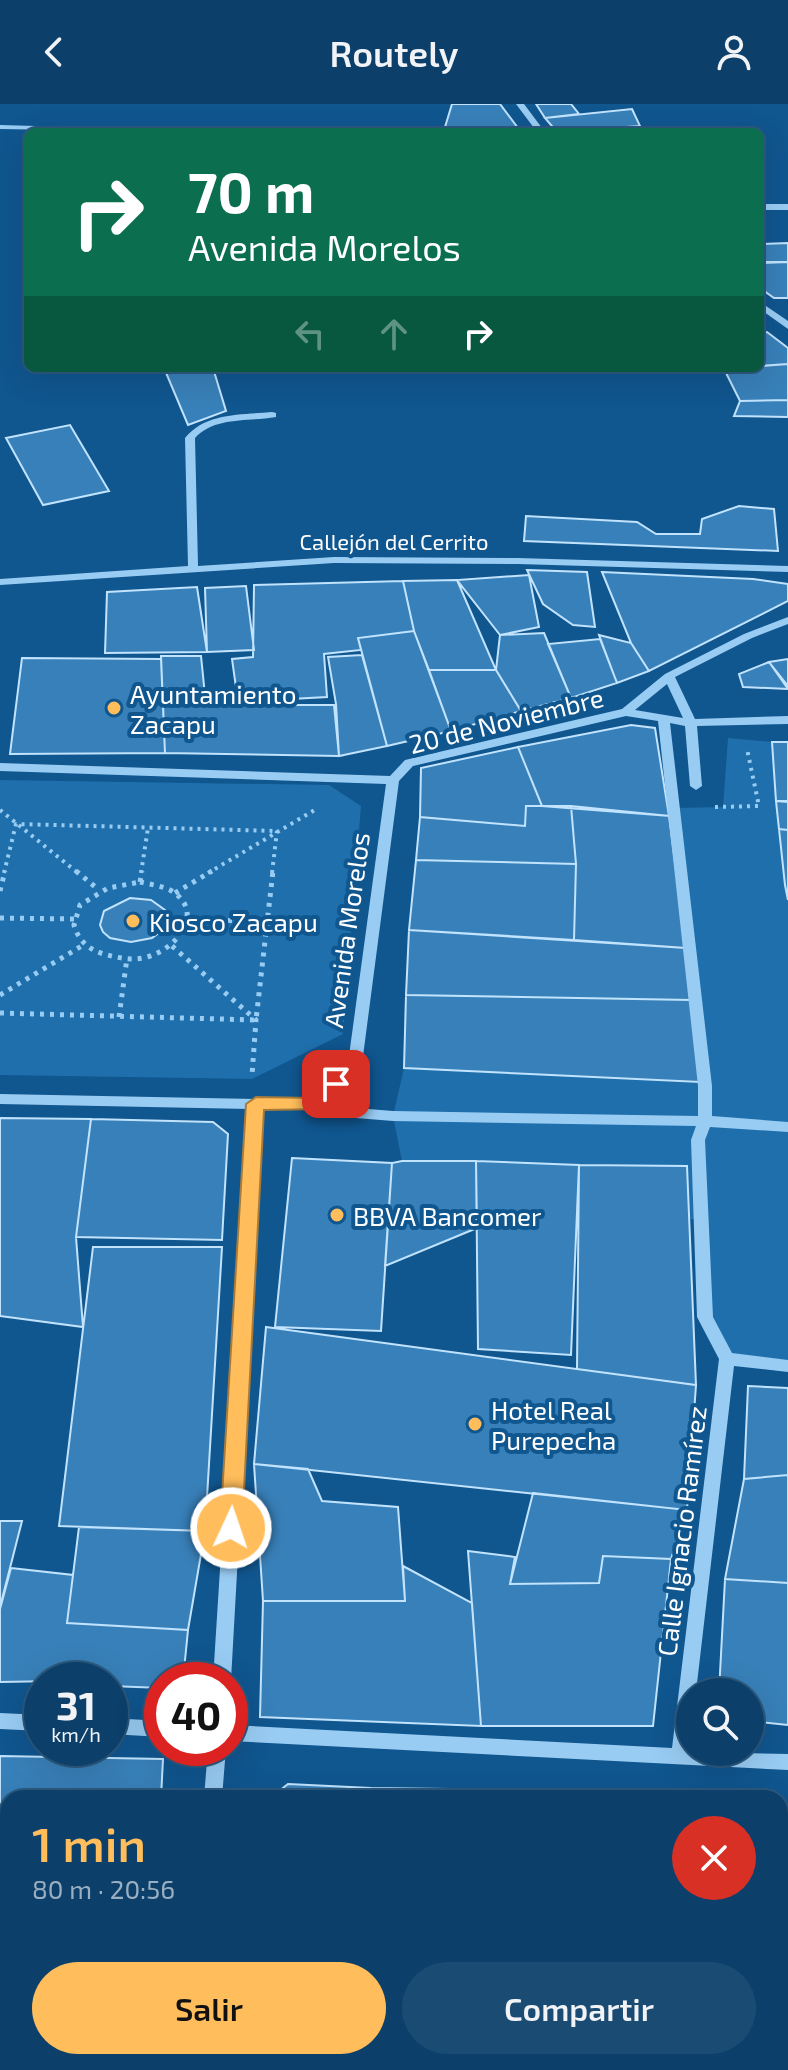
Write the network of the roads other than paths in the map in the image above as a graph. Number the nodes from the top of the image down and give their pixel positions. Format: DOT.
graph roads {
  1 [pos="520,104"];
  2 [pos="0,127"];
  3 [pos="35,128"];
  4 [pos="538,128"];
  5 [pos="764,207"];
  6 [pos="788,207"];
  7 [pos="764,308"];
  8 [pos="788,326"];
  9 [pos="272,415"];
  10 [pos="193,567"];
  11 [pos="788,569"];
  12 [pos="0,582"];
  13 [pos="788,620"];
  14 [pos="669,676"];
  15 [pos="626,712"];
  16 [pos="664,720"];
  17 [pos="788,720"];
  18 [pos="691,723"];
  19 [pos="0,767"];
  20 [pos="393,780"];
  21 [pos="696,786"];
  22 [pos="0,1099"];
  23 [pos="256,1104"];
  24 [pos="318,1105"];
  25 [pos="705,1121"];
  26 [pos="788,1127"];
  27 [pos="727,1359"];
  28 [pos="788,1366"];
  29 [pos="223,1662"];
  30 [pos="689,1678"];
  31 [pos="0,1721"];
  32 [pos="24,1722"];
  33 [pos="248,1734"];
  34 [pos="676,1757"];
  35 [pos="764,1761"];
  36 [pos="788,1762"];
  37 [pos="216,1766"];
  38 [pos="214,1790"];
  1 -- 4 [label="street"];
  2 -- 3 [label="street"];
  5 -- 6 [label="street"];
  7 -- 8 [label="street"];
  9 -- 10 [label="street"];
  10 -- 11 [label="street, Callejón del Cerrito"];
  10 -- 12 [label="street, Callejón del Cerrito"];
  13 -- 14 [label="street"];
  14 -- 15 [label="street"];
  14 -- 18 [label="street"];
  15 -- 16 [label="street, 20 de Noviembre"];
  15 -- 20 [label="street, 20 de Noviembre"];
  16 -- 18 [label="street, 20 de Noviembre"];
  16 -- 25 [label="street"];
  17 -- 18 [label="street, 20 de Noviembre"];
  18 -- 21 [label="street"];
  19 -- 20 [label="street, 20 de Noviembre"];
  20 -- 24 [label="street, Avenida Morelos"];
  22 -- 23 [label="street"];
  23 -- 24 [label="street"];
  23 -- 29 [label="street"];
  24 -- 25 [label="street"];
  25 -- 26 [label="street"];
  25 -- 27 [label="street"];
  27 -- 28 [label="street"];
  27 -- 30 [label="street, Calle Ignacio Ramírez"];
  31 -- 32 [label="street"];
  33 -- 34 [label="street"];
  35 -- 36 [label="street"];
  37 -- 38 [label="street"];
}
